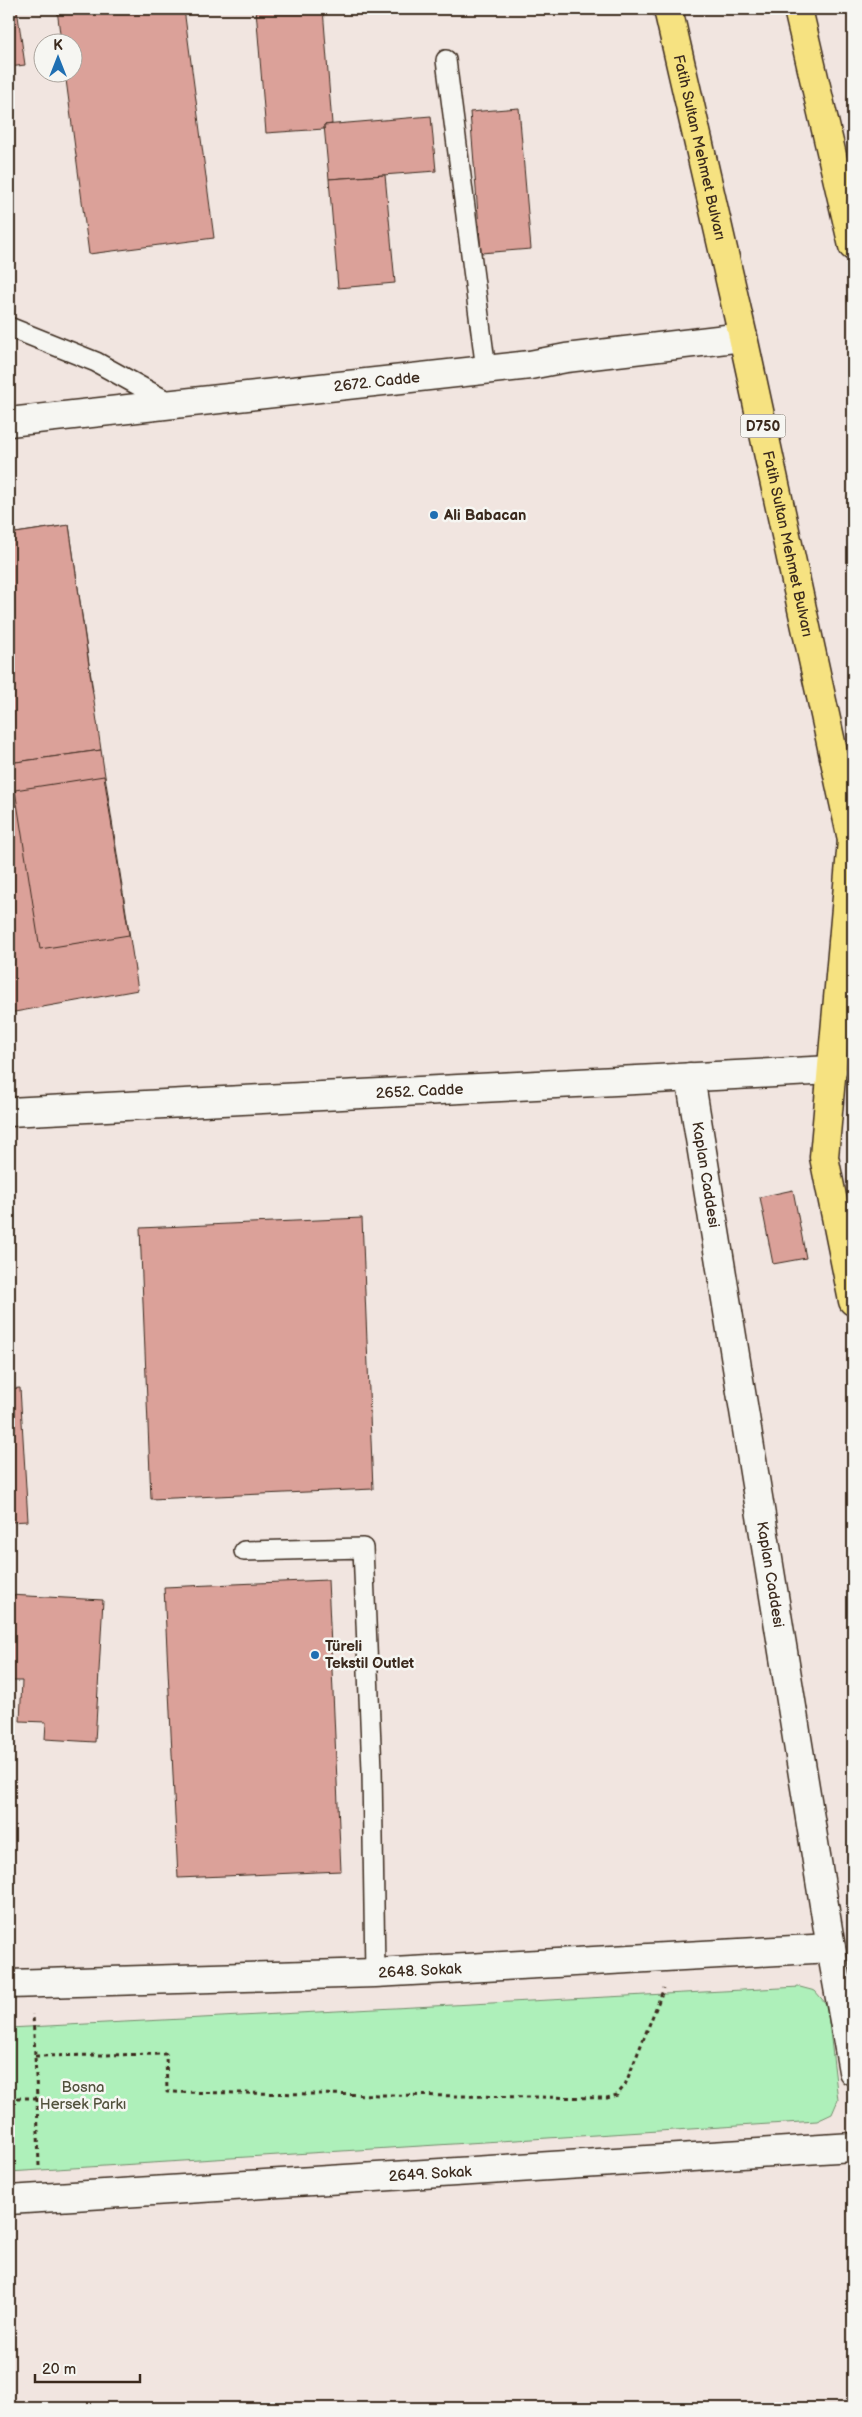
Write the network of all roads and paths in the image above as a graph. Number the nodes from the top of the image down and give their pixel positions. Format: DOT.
graph roads {
  1 [pos="668,9"];
  2 [pos="798,9"];
  3 [pos="446,60"];
  4 [pos="853,246"];
  5 [pos="9,327"];
  6 [pos="743,337"];
  7 [pos="486,370"];
  8 [pos="172,404"];
  9 [pos="9,422"];
  10 [pos="853,842"];
  11 [pos="832,1070"];
  12 [pos="690,1077"];
  13 [pos="9,1112"];
  14 [pos="853,1301"];
  15 [pos="244,1551"];
  16 [pos="831,1948"];
  17 [pos="676,1956"];
  18 [pos="374,1973"];
  19 [pos="20,1984"];
  20 [pos="35,2056"];
  21 [pos="853,2071"];
  22 [pos="9,2098"];
  23 [pos="37,2098"];
  24 [pos="853,2147"];
  25 [pos="40,2198"];
  26 [pos="9,2200"];
  1 -- 6 [label="highway, Fatih Sultan Mehmet Bulvarı / D750"];
  2 -- 4 [label="highway"];
  3 -- 7 [label="lane"];
  5 -- 8 [label="lane"];
  6 -- 7 [label="street, 2672. Cadde"];
  6 -- 10 [label="highway, Fatih Sultan Mehmet Bulvarı / D750"];
  7 -- 8 [label="street, 2672. Cadde"];
  8 -- 9 [label="street, 2672. Cadde"];
  10 -- 11 [label="highway, Fatih Sultan Mehmet Bulvarı"];
  11 -- 12 [label="street, 2652. Cadde"];
  11 -- 14 [label="highway, Fatih Sultan Mehmet Bulvarı"];
  12 -- 13 [label="street, 2652. Cadde"];
  12 -- 16 [label="street, Kaplan Caddesi"];
  15 -- 18 [label="lane"];
  16 -- 17 [label="street, 2648. Sokak"];
  16 -- 21 [label="street, Kaplan Caddesi"];
  17 -- 18 [label="street, 2648. Sokak"];
  17 -- 20 [label="path"];
  18 -- 19 [label="street, 2648. Sokak"];
  19 -- 20 [label="path"];
  20 -- 23 [label="path"];
  22 -- 23 [label="path"];
  23 -- 25 [label="path"];
  24 -- 25 [label="street, 2649. Sokak"];
  25 -- 26 [label="street, 2649. Sokak"];
}
